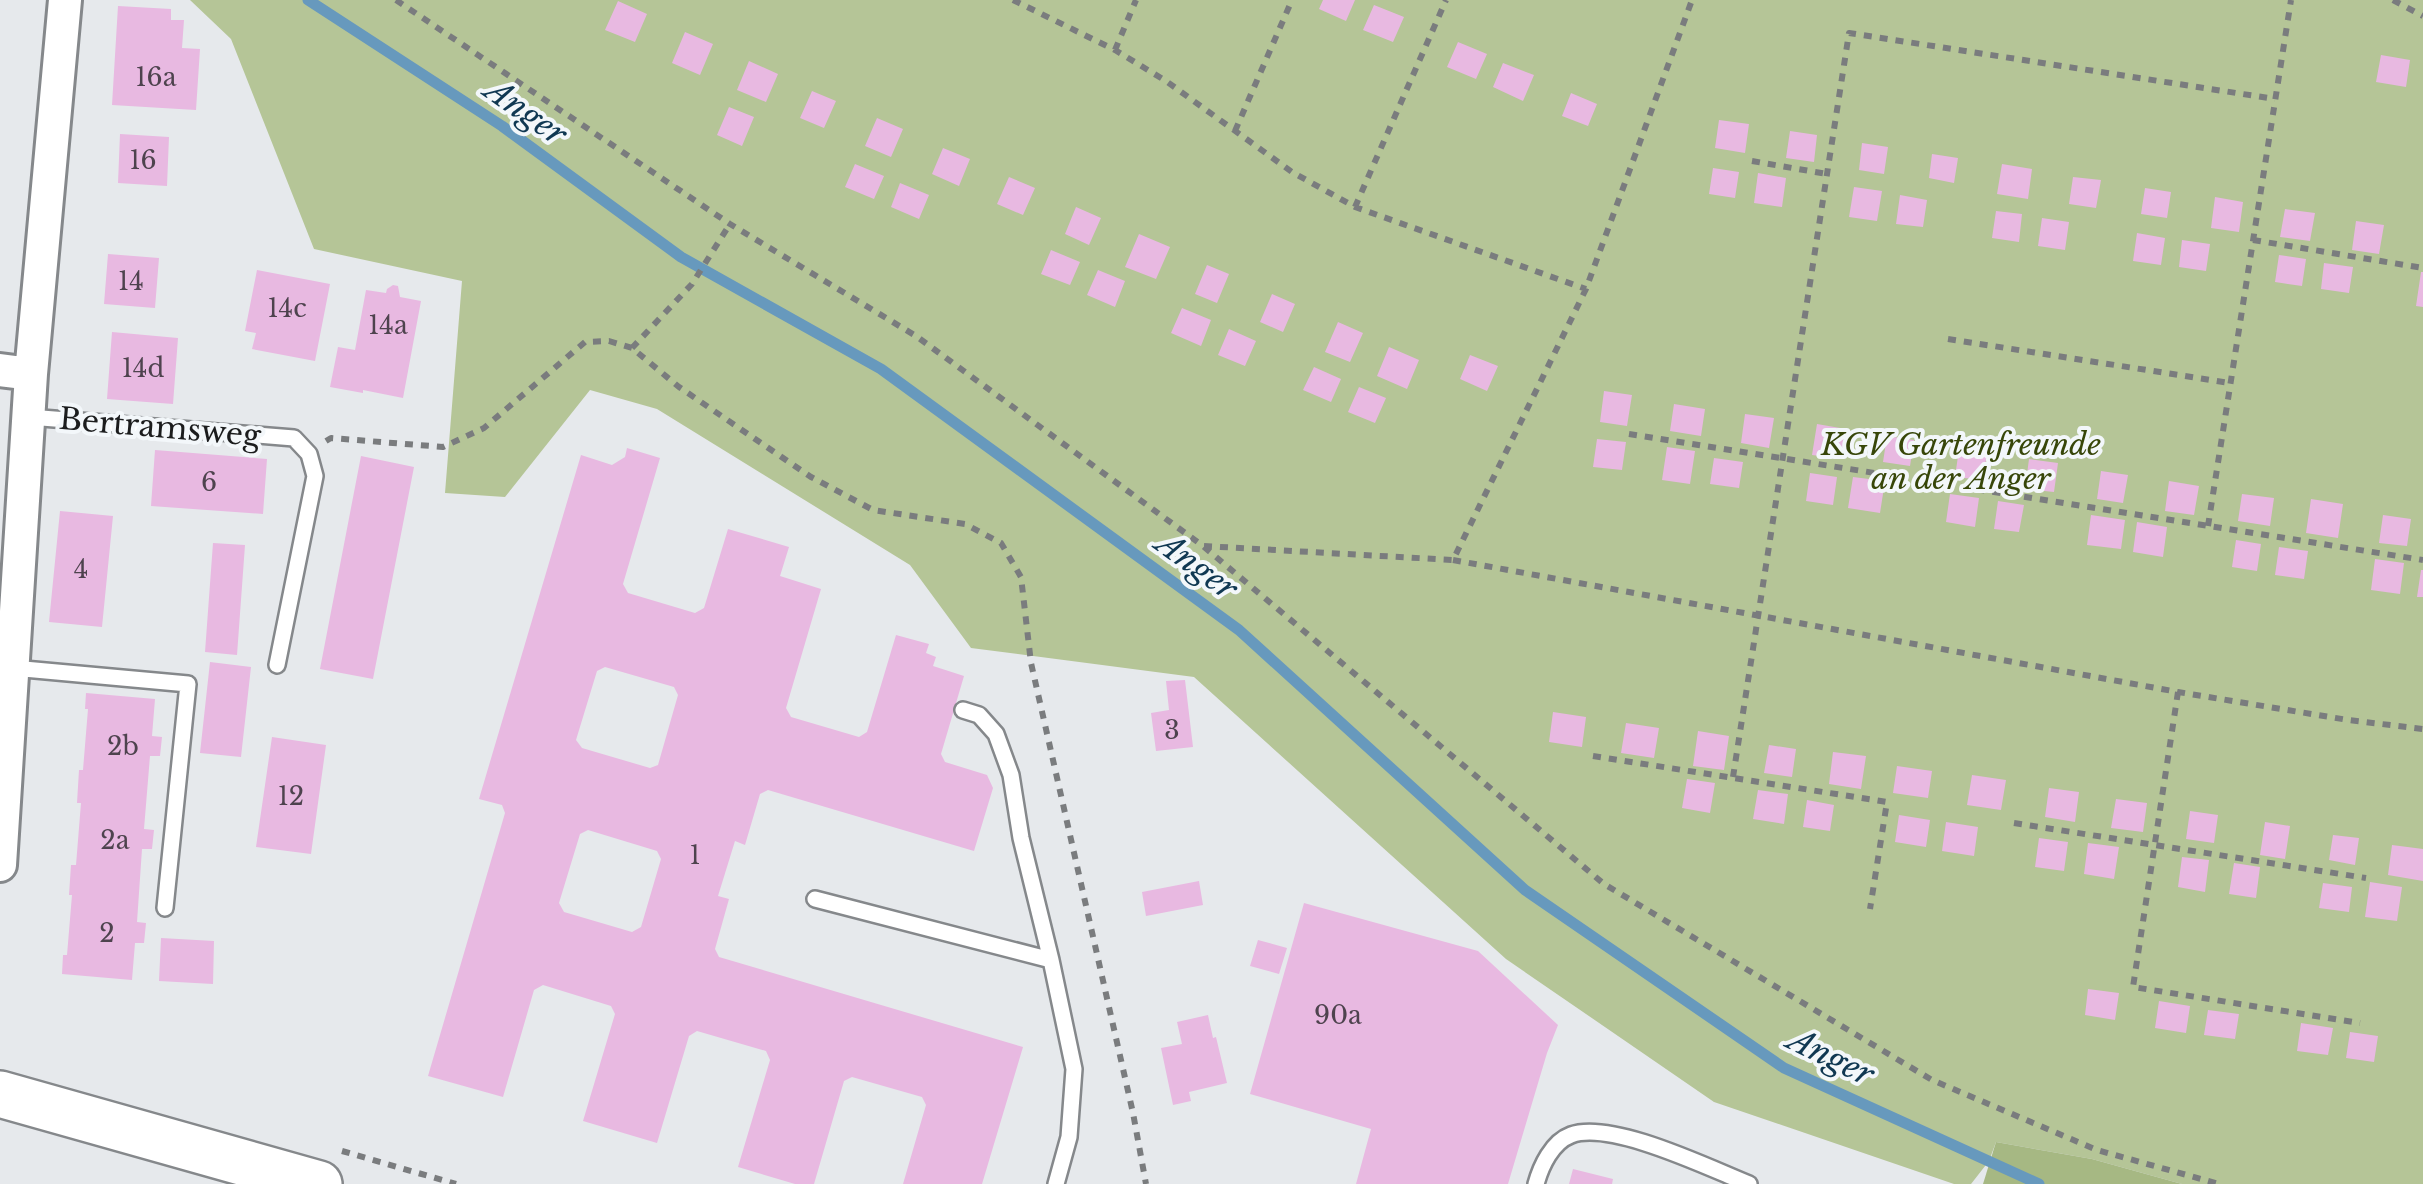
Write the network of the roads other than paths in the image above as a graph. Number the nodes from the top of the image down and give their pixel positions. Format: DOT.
graph roads {
  1 [pos="65,0"];
  2 [pos="15,372"];
  3 [pos="29,416"];
  4 [pos="277,665"];
  5 [pos="13,668"];
  6 [pos="962,710"];
  7 [pos="0,865"];
  8 [pos="815,899"];
  9 [pos="165,908"];
  10 [pos="1050,960"];
  11 [pos="0,1094"];
  12 [pos="318,1184"];
  13 [pos="1056,1184"];
  14 [pos="1536,1184"];
  15 [pos="1749,1184"];
  1 -- 2 [label="street, Bertramsweg"];
  2 -- 3 [label="street, Bertramsweg"];
  3 -- 4 [label="lane, Bertramsweg"];
  3 -- 5 [label="street, Bertramsweg"];
  5 -- 7 [label="street, Bertramsweg"];
  5 -- 9 [label="lane"];
  6 -- 10 [label="lane"];
  8 -- 10 [label="lane"];
  10 -- 13 [label="lane"];
  11 -- 12 [label="main road"];
  14 -- 15 [label="lane"];
}
